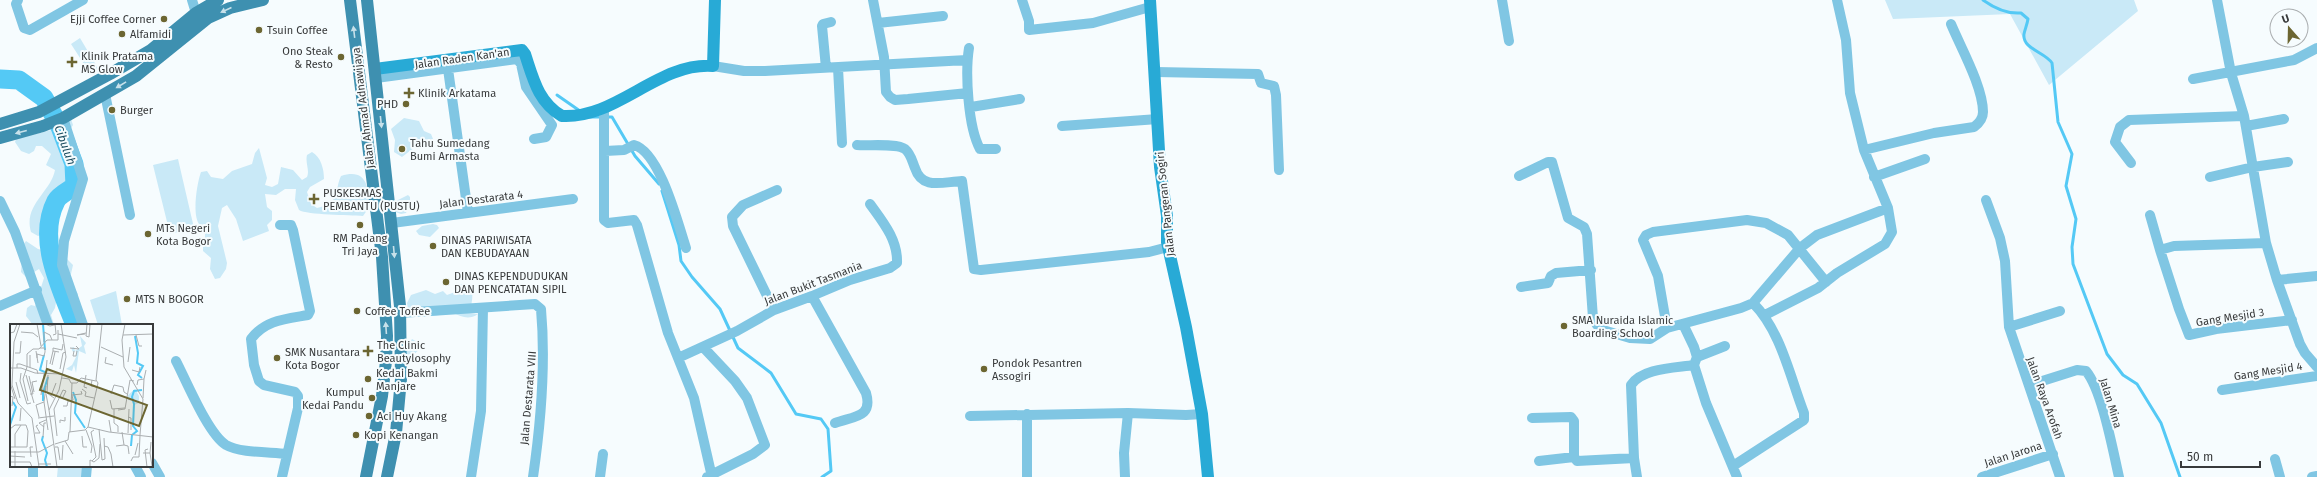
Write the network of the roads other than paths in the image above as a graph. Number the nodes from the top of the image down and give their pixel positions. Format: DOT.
graph roads {
  1 [pos="18,0"];
  2 [pos="83,0"];
  3 [pos="192,0"];
  4 [pos="218,0"];
  5 [pos="263,0"];
  6 [pos="350,0"];
  7 [pos="715,0"];
  8 [pos="873,0"];
  9 [pos="1022,0"];
  10 [pos="1502,0"];
  11 [pos="1837,0"];
  12 [pos="2217,0"];
  13 [pos="370,1"];
  14 [pos="1150,4"];
  15 [pos="196,13"];
  16 [pos="943,16"];
  17 [pos="831,22"];
  18 [pos="878,23"];
  19 [pos="1950,24"];
  20 [pos="1509,42"];
  21 [pos="969,48"];
  22 [pos="2317,48"];
  23 [pos="967,60"];
  24 [pos="883,65"];
  25 [pos="713,66"];
  26 [pos="826,68"];
  27 [pos="838,68"];
  28 [pos="448,69"];
  29 [pos="1156,72"];
  30 [pos="375,73"];
  31 [pos="2232,73"];
  32 [pos="2193,79"];
  33 [pos="968,93"];
  34 [pos="106,94"];
  35 [pos="1020,99"];
  36 [pos="970,107"];
  37 [pos="595,112"];
  38 [pos="2244,116"];
  39 [pos="61,119"];
  40 [pos="1158,119"];
  41 [pos="2284,119"];
  42 [pos="0,124"];
  43 [pos="1062,126"];
  44 [pos="2246,126"];
  45 [pos="0,138"];
  46 [pos="534,139"];
  47 [pos="842,143"];
  48 [pos="857,145"];
  49 [pos="996,149"];
  50 [pos="1864,150"];
  51 [pos="605,151"];
  52 [pos="1925,159"];
  53 [pos="2288,162"];
  54 [pos="2131,163"];
  55 [pos="2253,166"];
  56 [pos="1279,170"];
  57 [pos="1519,176"];
  58 [pos="1874,177"];
  59 [pos="2210,177"];
  60 [pos="777,190"];
  61 [pos="573,198"];
  62 [pos="1986,200"];
  63 [pos="0,201"];
  64 [pos="870,204"];
  65 [pos="1888,208"];
  66 [pos="468,214"];
  67 [pos="130,215"];
  68 [pos="2150,215"];
  69 [pos="392,223"];
  70 [pos="280,225"];
  71 [pos="2266,243"];
  72 [pos="1168,247"];
  73 [pos="686,248"];
  74 [pos="1800,248"];
  75 [pos="2160,250"];
  76 [pos="1591,270"];
  77 [pos="2317,276"];
  78 [pos="2277,280"];
  79 [pos="1826,282"];
  80 [pos="1521,287"];
  81 [pos="37,290"];
  82 [pos="812,296"];
  83 [pos="1753,303"];
  84 [pos="0,306"];
  85 [pos="483,308"];
  86 [pos="774,310"];
  87 [pos="2060,311"];
  88 [pos="400,314"];
  89 [pos="1765,315"];
  90 [pos="2292,320"];
  91 [pos="48,324"];
  92 [pos="83,324"];
  93 [pos="1683,324"];
  94 [pos="2009,327"];
  95 [pos="1667,328"];
  96 [pos="1725,346"];
  97 [pos="703,347"];
  98 [pos="678,358"];
  99 [pos="176,361"];
  100 [pos="1695,361"];
  101 [pos="2317,367"];
  102 [pos="2317,376"];
  103 [pos="2030,385"];
  104 [pos="2222,390"];
  105 [pos="1128,413"];
  106 [pos="1027,414"];
  107 [pos="1202,414"];
  108 [pos="970,416"];
  109 [pos="1532,418"];
  110 [pos="836,423"];
  111 [pos="373,447"];
  112 [pos="392,451"];
  113 [pos="287,454"];
  114 [pos="603,454"];
  115 [pos="2052,454"];
  116 [pos="1574,457"];
  117 [pos="1634,458"];
  118 [pos="2275,459"];
  119 [pos="1539,461"];
  120 [pos="153,465"];
  121 [pos="1733,466"];
  122 [pos="87,467"];
  123 [pos="136,467"];
  124 [pos="710,476"];
  125 [pos="2317,476"];
  126 [pos="86,477"];
  127 [pos="141,477"];
  128 [pos="160,477"];
  129 [pos="282,477"];
  130 [pos="367,477"];
  131 [pos="381,477"];
  132 [pos="387,477"];
  133 [pos="471,477"];
  134 [pos="533,477"];
  135 [pos="600,477"];
  136 [pos="1027,477"];
  137 [pos="1125,477"];
  138 [pos="1208,477"];
  139 [pos="1637,477"];
  140 [pos="1737,477"];
  141 [pos="1982,477"];
  142 [pos="2060,477"];
  143 [pos="2120,477"];
  144 [pos="2280,477"];
  145 [pos="2312,477"];
  1 -- 2 [label="street"];
  3 -- 15 [label="street"];
  4 -- 15 [label="main road"];
  5 -- 34 [label="main road, one-way"];
  111 -- 6 [label="main road, Jalan Ahmad Adnawijaya, one-way"];
  7 -- 25 [label="street"];
  8 -- 18 [label="street"];
  9 -- 14 [label="street"];
  10 -- 20 [label="street"];
  11 -- 50 [label="street"];
  12 -- 31 [label="street"];
  13 -- 30 [label="main road, Jalan Ahmad Adnawijaya"];
  14 -- 29 [label="street, Jalan Pangeran Sogiri"];
  15 -- 42 [label="main road"];
  16 -- 18 [label="street"];
  17 -- 26 [label="street"];
  18 -- 24 [label="street"];
  19 -- 50 [label="street"];
  21 -- 23 [label="street"];
  22 -- 31 [label="street"];
  23 -- 24 [label="street"];
  23 -- 33 [label="street"];
  24 -- 27 [label="street"];
  24 -- 33 [label="street"];
  25 -- 26 [label="street"];
  25 -- 37 [label="street, Jalan Raden Kan'an"];
  26 -- 27 [label="street"];
  27 -- 47 [label="street"];
  28 -- 30 [label="street"];
  28 -- 46 [label="street"];
  28 -- 66 [label="street"];
  29 -- 40 [label="street, Jalan Pangeran Sogiri"];
  29 -- 56 [label="street"];
  30 -- 37 [label="street, Jalan Raden Kan'an"];
  30 -- 69 [label="main road, Jalan Ahmad Adnawijaya, one-way"];
  31 -- 32 [label="street"];
  31 -- 38 [label="street"];
  33 -- 36 [label="street"];
  34 -- 39 [label="main road"];
  34 -- 67 [label="street"];
  35 -- 36 [label="street"];
  36 -- 49 [label="street"];
  37 -- 51 [label="street"];
  38 -- 44 [label="street"];
  38 -- 54 [label="street"];
  39 -- 45 [label="main road, one-way"];
  39 -- 92 [label="street"];
  40 -- 43 [label="street"];
  40 -- 72 [label="street, Jalan Pangeran Sogiri"];
  41 -- 44 [label="street"];
  44 -- 55 [label="street"];
  48 -- 72 [label="street"];
  50 -- 58 [label="street"];
  51 -- 73 [label="street"];
  51 -- 98 [label="street"];
  52 -- 58 [label="street"];
  53 -- 55 [label="street"];
  55 -- 59 [label="street"];
  55 -- 71 [label="street"];
  57 -- 76 [label="street"];
  58 -- 65 [label="street"];
  60 -- 86 [label="street"];
  61 -- 66 [label="street, Jalan Destarata 4"];
  62 -- 94 [label="street, Jalan Raya Arofah"];
  63 -- 81 [label="street"];
  64 -- 82 [label="street, Jalan Bukit Tasmania"];
  65 -- 74 [label="street"];
  65 -- 79 [label="street"];
  66 -- 69 [label="street, Jalan Destarata 4"];
  68 -- 75 [label="street"];
  69 -- 88 [label="main road, Jalan Ahmad Adnawijaya, one-way"];
  70 -- 113 [label="street"];
  71 -- 75 [label="street"];
  71 -- 78 [label="street"];
  72 -- 107 [label="street, Jalan Pangeran Sogiri"];
  74 -- 79 [label="street"];
  74 -- 83 [label="street"];
  74 -- 95 [label="street"];
  75 -- 90 [label="street, Gang Mesjid 3"];
  76 -- 80 [label="street"];
  76 -- 95 [label="street"];
  77 -- 78 [label="street"];
  78 -- 90 [label="street"];
  79 -- 89 [label="street"];
  81 -- 84 [label="street"];
  81 -- 91 [label="street"];
  82 -- 86 [label="street, Jalan Bukit Tasmania"];
  82 -- 110 [label="street"];
  83 -- 89 [label="street"];
  83 -- 93 [label="street"];
  85 -- 88 [label="street, Jalan Destarata VIII"];
  85 -- 133 [label="street"];
  85 -- 134 [label="street, Jalan Destarata VIII"];
  86 -- 97 [label="street, Jalan Bukit Tasmania"];
  87 -- 94 [label="street"];
  88 -- 112 [label="main road, Jalan Ahmad Adnawijaya"];
  89 -- 121 [label="street"];
  90 -- 101 [label="street"];
  93 -- 95 [label="street"];
  93 -- 100 [label="street"];
  94 -- 103 [label="street, Jalan Raya Arofah"];
  96 -- 100 [label="street"];
  97 -- 98 [label="street, Jalan Bukit Tasmania"];
  97 -- 124 [label="street"];
  98 -- 124 [label="street"];
  99 -- 113 [label="street"];
  100 -- 117 [label="street"];
  100 -- 121 [label="street"];
  102 -- 104 [label="street, Gang Mesjid 4"];
  103 -- 115 [label="street, Jalan Raya Arofah"];
  103 -- 143 [label="street, Jalan Mina"];
  105 -- 106 [label="street"];
  105 -- 107 [label="street"];
  105 -- 137 [label="street"];
  106 -- 108 [label="street"];
  106 -- 136 [label="street"];
  107 -- 138 [label="street, Jalan Pangeran Sogiri"];
  109 -- 116 [label="street"];
  111 -- 112 [label="main road"];
  111 -- 130 [label="main road, Jalan Ahmad Adnawijaya"];
  112 -- 132 [label="main road, Jalan Ahmad Adnawijaya"];
  113 -- 129 [label="street"];
  114 -- 135 [label="street"];
  115 -- 141 [label="street, Jalan Jarona"];
  115 -- 142 [label="street, Jalan Raya Arofah"];
  116 -- 117 [label="street"];
  116 -- 119 [label="street"];
  117 -- 139 [label="street"];
  118 -- 144 [label="street"];
  120 -- 128 [label="street"];
  121 -- 140 [label="street"];
  122 -- 126 [label="street"];
  123 -- 127 [label="street"];
  125 -- 145 [label="street"];
  130 -- 131 [label="main road"];
}
